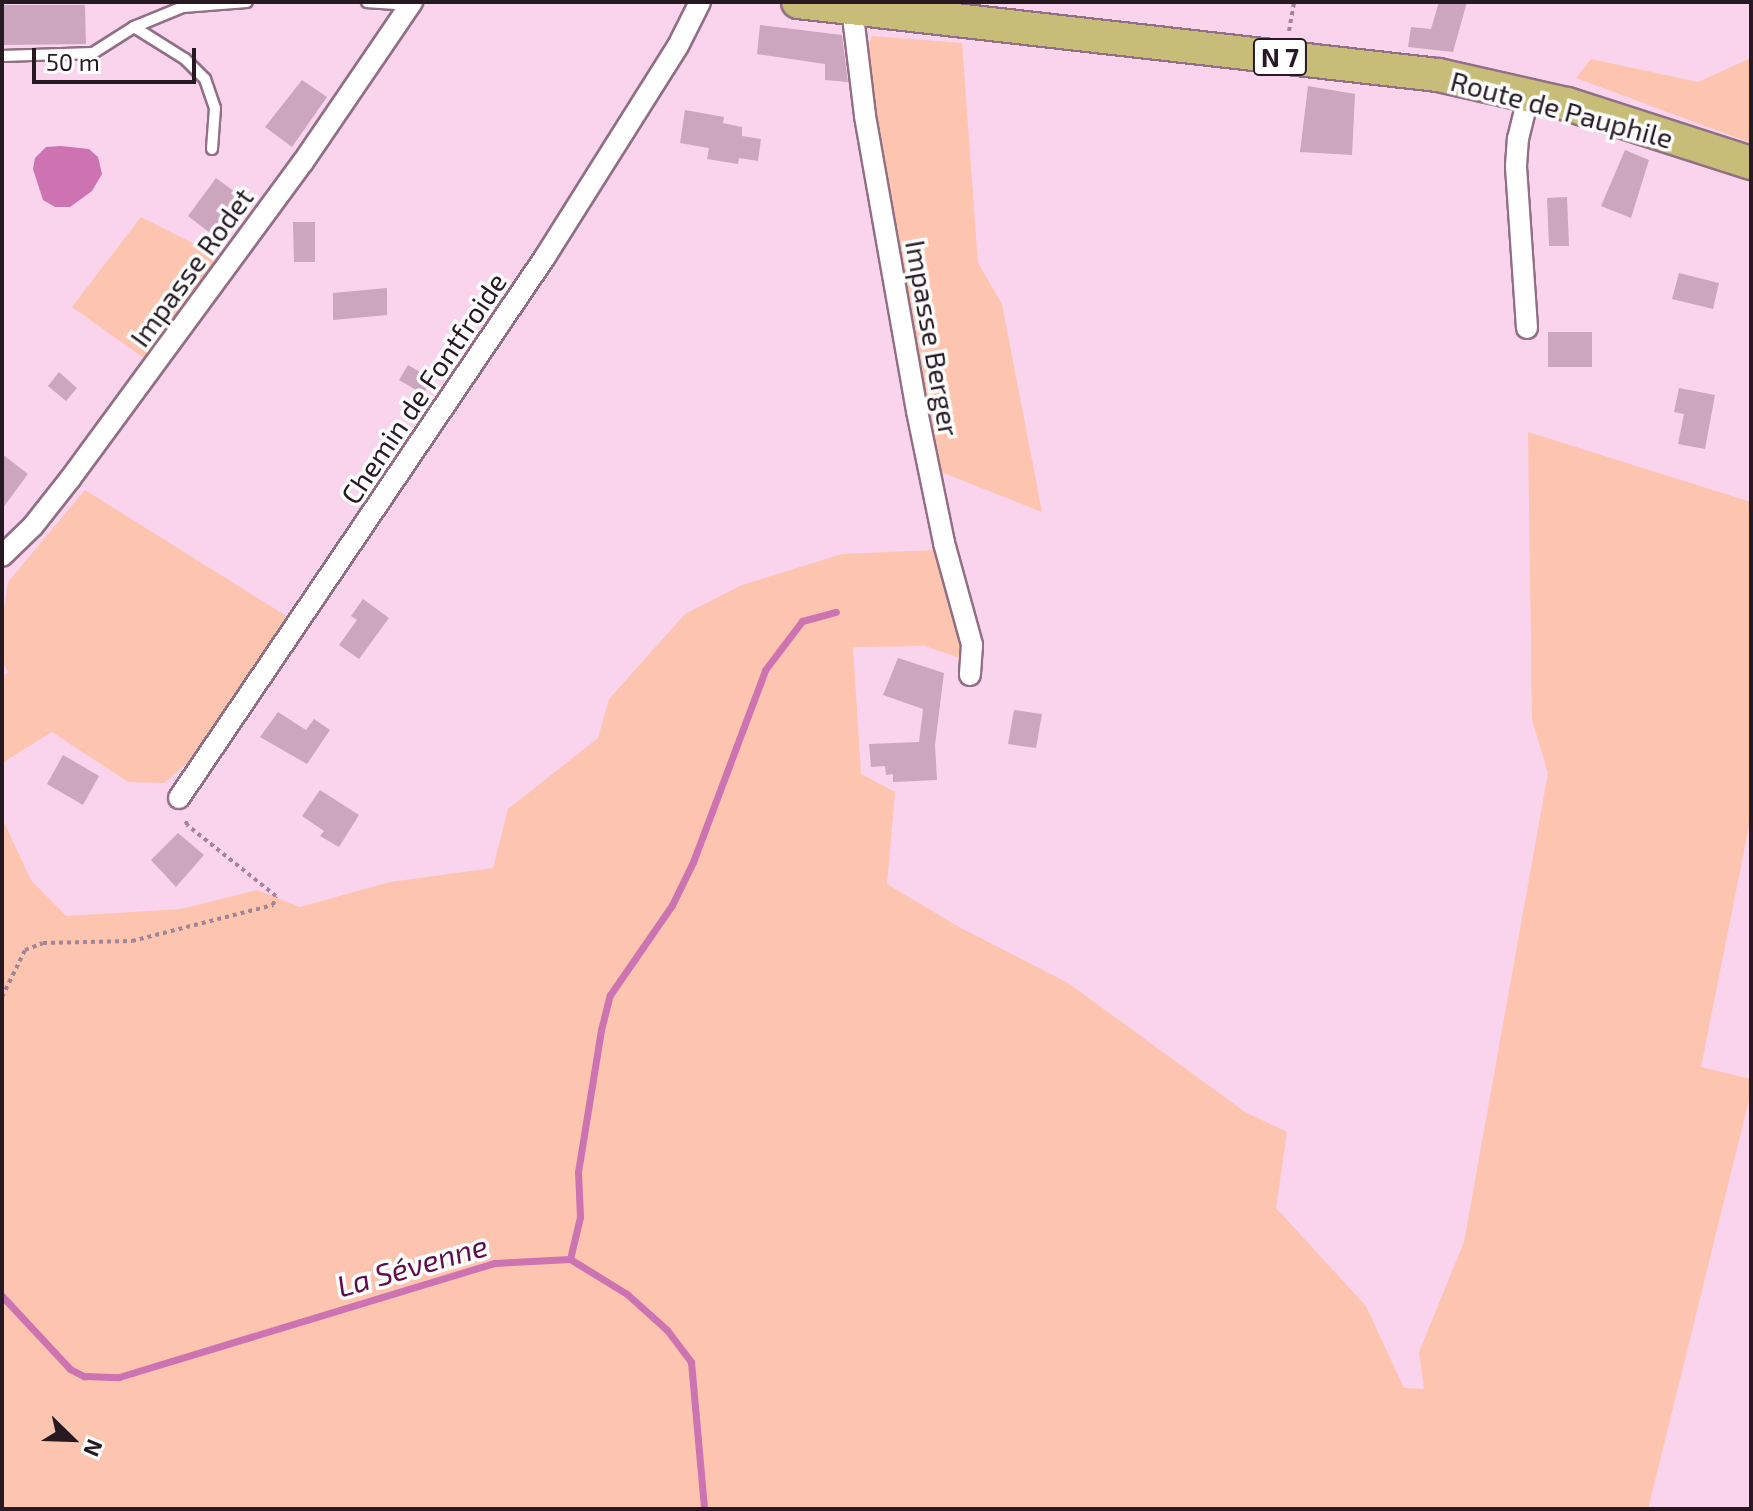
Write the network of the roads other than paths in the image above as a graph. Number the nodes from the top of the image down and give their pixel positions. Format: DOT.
graph roads {
  1 [pos="247,2"];
  2 [pos="367,2"];
  3 [pos="700,2"];
  4 [pos="798,2"];
  5 [pos="411,4"];
  6 [pos="852,5"];
  7 [pos="134,27"];
  8 [pos="2,56"];
  9 [pos="1529,94"];
  10 [pos="212,149"];
  11 [pos="1751,163"];
  12 [pos="1527,328"];
  13 [pos="2,556"];
  14 [pos="970,675"];
  15 [pos="179,798"];
  1 -- 7 [label="lane"];
  2 -- 5 [label="lane"];
  3 -- 15 [label="street, Chemin de Fontfroide"];
  4 -- 6 [label="main road, Route de Pauphile / N 7"];
  5 -- 13 [label="street, Impasse Rodet"];
  6 -- 9 [label="main road, Route de Pauphile / N 7"];
  6 -- 14 [label="street, Impasse Berger"];
  7 -- 8 [label="lane"];
  7 -- 10 [label="lane"];
  9 -- 11 [label="main road, Route de Pauphile / N 7"];
  9 -- 12 [label="street"];
}
